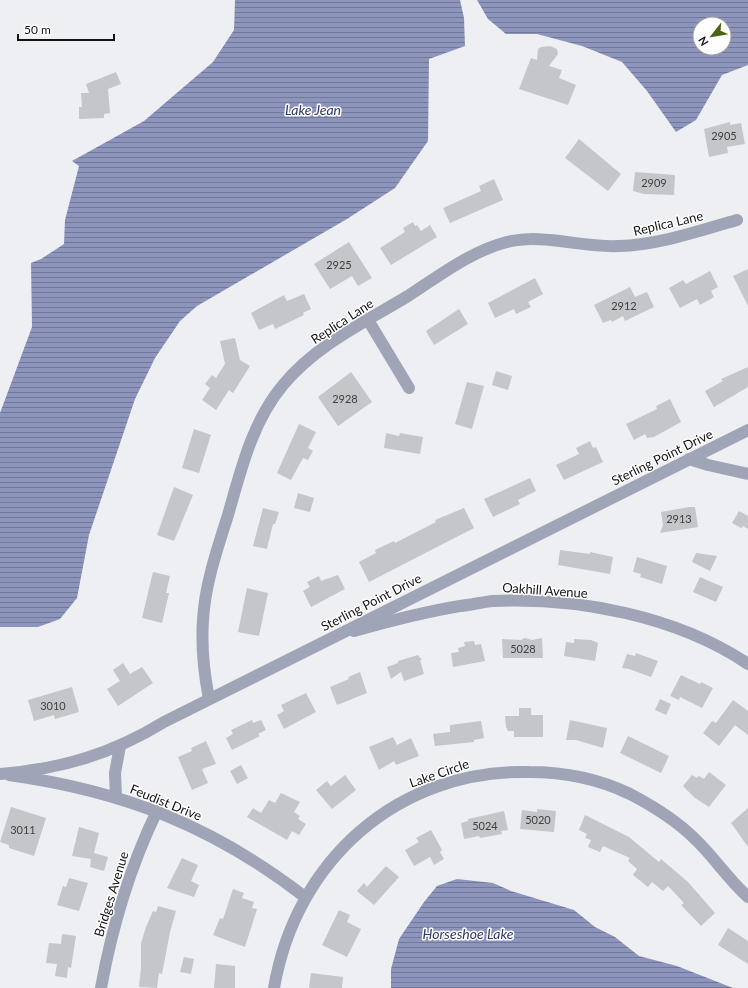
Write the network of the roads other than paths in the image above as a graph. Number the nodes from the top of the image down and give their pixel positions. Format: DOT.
graph roads {
  1 [pos="737,220"];
  2 [pos="368,320"];
  3 [pos="409,388"];
  4 [pos="748,430"];
  5 [pos="689,459"];
  6 [pos="748,474"];
  7 [pos="334,636"];
  8 [pos="748,664"];
  9 [pos="209,699"];
  10 [pos="120,746"];
  11 [pos="0,774"];
  12 [pos="116,797"];
  13 [pos="157,811"];
  14 [pos="305,897"];
  15 [pos="748,897"];
  16 [pos="101,988"];
  17 [pos="274,988"];
  1 -- 2 [label="street, Replica Lane"];
  2 -- 3 [label="street"];
  2 -- 9 [label="street, Replica Lane"];
  4 -- 5 [label="street, Sterling Point Drive"];
  5 -- 6 [label="street"];
  5 -- 7 [label="street, Sterling Point Drive"];
  7 -- 8 [label="street, Oakhill Avenue"];
  7 -- 9 [label="street, Sterling Point Drive"];
  9 -- 10 [label="street, Sterling Point Drive"];
  10 -- 11 [label="street, Sterling Point Drive"];
  10 -- 12 [label="street"];
  11 -- 12 [label="street, Feudist Drive"];
  12 -- 13 [label="street, Feudist Drive"];
  13 -- 14 [label="street, Feudist Drive"];
  13 -- 16 [label="street, Bridges Avenue"];
  14 -- 15 [label="street, Lake Circle"];
  14 -- 17 [label="street, Lake Circle"];
}
